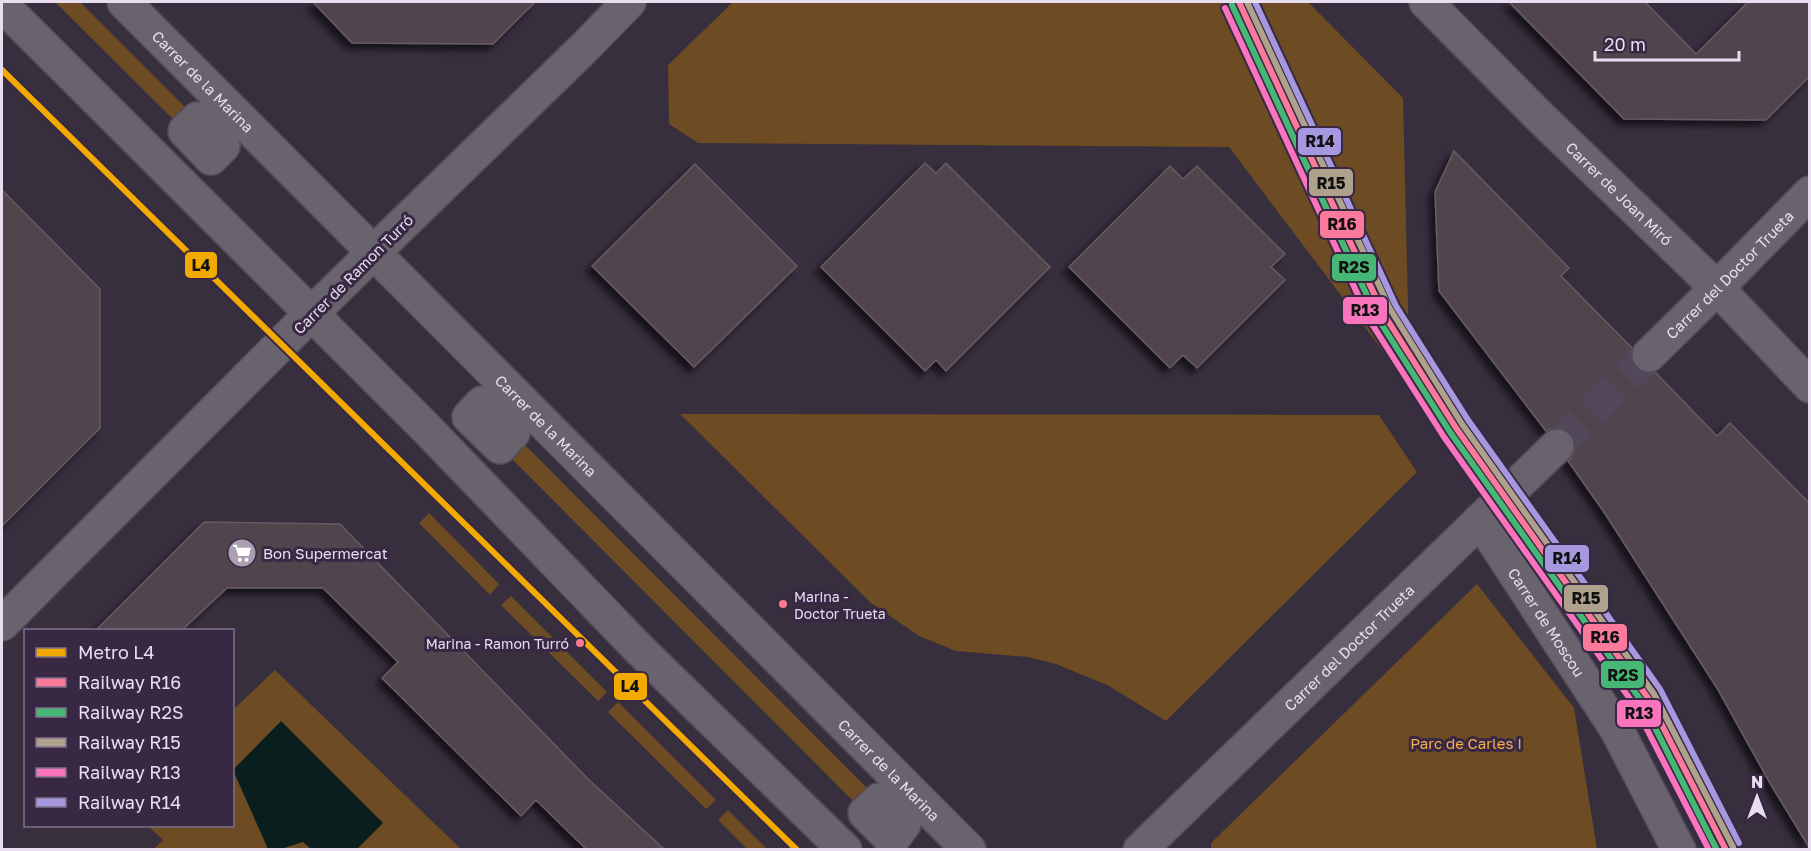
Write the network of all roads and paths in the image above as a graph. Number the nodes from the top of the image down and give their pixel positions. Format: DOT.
graph roads {
  1 [pos="124,2"];
  2 [pos="628,2"];
  3 [pos="1426,2"];
  4 [pos="2,5"];
  5 [pos="1809,193"];
  6 [pos="374,252"];
  7 [pos="1717,288"];
  8 [pos="311,314"];
  9 [pos="1649,355"];
  10 [pos="1809,386"];
  11 [pos="1557,446"];
  12 [pos="1480,520"];
  13 [pos="2,624"];
  14 [pos="845,849"];
  15 [pos="969,849"];
  16 [pos="1140,849"];
  17 [pos="1679,849"];
  1 -- 6 [label="street, Carrer de la Marina"];
  2 -- 6 [label="street, Carrer de Ramon Turró"];
  3 -- 7 [label="street, Carrer de Joan Miró"];
  4 -- 8 [label="street"];
  5 -- 7 [label="street, Carrer del Doctor Trueta"];
  6 -- 8 [label="street, Carrer de Ramon Turró"];
  6 -- 15 [label="street, Carrer de la Marina"];
  7 -- 9 [label="street, Carrer del Doctor Trueta"];
  7 -- 10 [label="street, Carrer de Joan Miró"];
  8 -- 13 [label="street, Carrer de Ramon Turró"];
  8 -- 14 [label="street"];
  11 -- 12 [label="street, Carrer del Doctor Trueta"];
  12 -- 16 [label="street, Carrer del Doctor Trueta"];
  12 -- 17 [label="street, Carrer de Moscou"];
}
